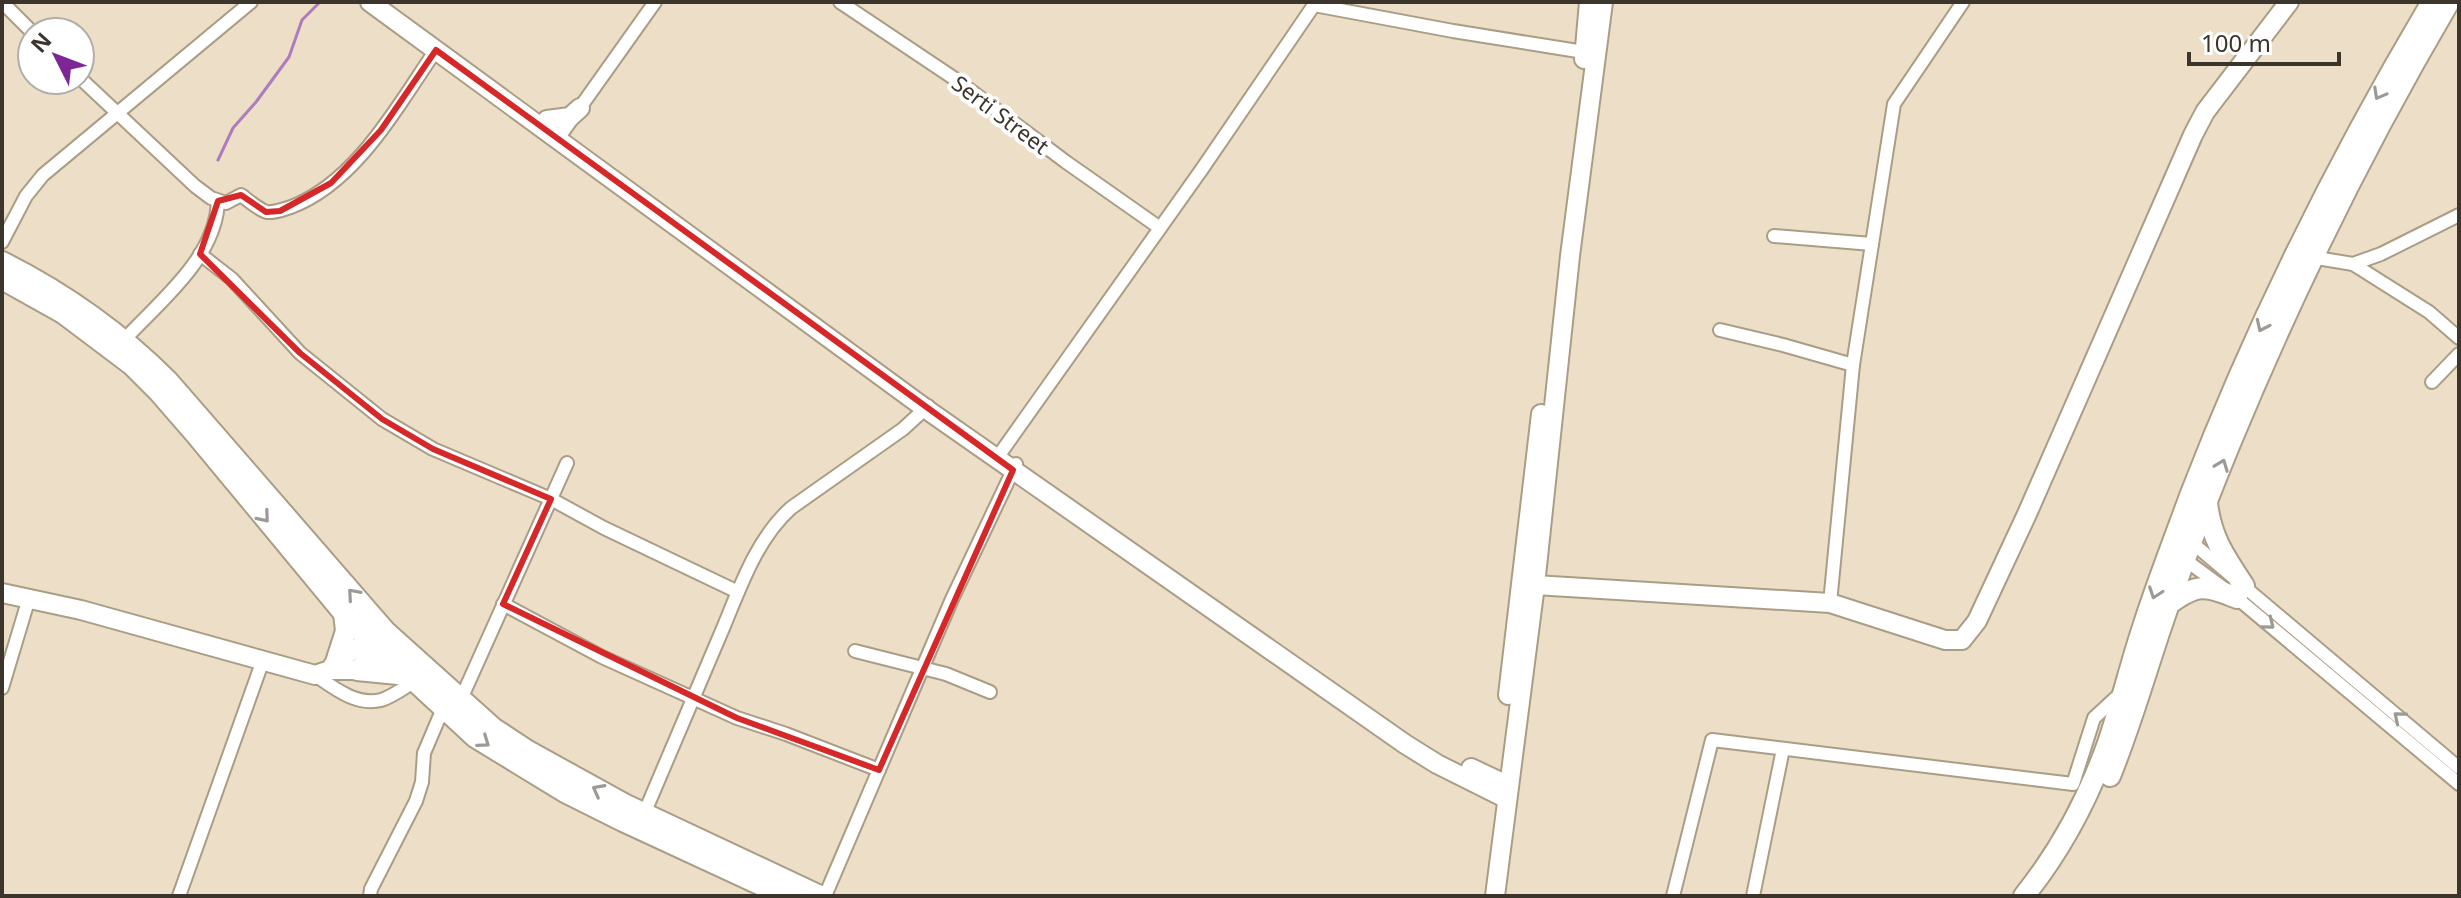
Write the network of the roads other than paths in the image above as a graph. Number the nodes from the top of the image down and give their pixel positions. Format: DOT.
graph roads {
  1 [pos="251,2"];
  2 [pos="370,2"];
  3 [pos="384,2"];
  4 [pos="655,2"];
  5 [pos="840,2"];
  6 [pos="1589,2"];
  7 [pos="1603,2"];
  8 [pos="1963,2"];
  9 [pos="2289,2"];
  10 [pos="2432,2"];
  11 [pos="2449,2"];
  12 [pos="1313,3"];
  13 [pos="436,50"];
  14 [pos="1584,52"];
  15 [pos="96,93"];
  16 [pos="580,108"];
  17 [pos="117,113"];
  18 [pos="547,120"];
  19 [pos="560,136"];
  20 [pos="218,201"];
  21 [pos="2459,215"];
  22 [pos="1160,228"];
  23 [pos="1774,236"];
  24 [pos="2,242"];
  25 [pos="1872,244"];
  26 [pos="200,254"];
  27 [pos="2311,257"];
  28 [pos="2,262"];
  29 [pos="2353,264"];
  30 [pos="2,279"];
  31 [pos="1720,330"];
  32 [pos="2459,338"];
  33 [pos="124,340"];
  34 [pos="2459,354"];
  35 [pos="1853,365"];
  36 [pos="2432,382"];
  37 [pos="929,405"];
  38 [pos="999,454"];
  39 [pos="567,463"];
  40 [pos="1015,466"];
  41 [pos="551,499"];
  42 [pos="2207,503"];
  43 [pos="2181,546"];
  44 [pos="1535,585"];
  45 [pos="738,592"];
  46 [pos="2240,592"];
  47 [pos="2,593"];
  48 [pos="29,598"];
  49 [pos="1830,603"];
  50 [pos="503,604"];
  51 [pos="2169,604"];
  52 [pos="344,613"];
  53 [pos="383,640"];
  54 [pos="855,651"];
  55 [pos="263,660"];
  56 [pos="327,668"];
  57 [pos="922,669"];
  58 [pos="357,670"];
  59 [pos="412,678"];
  60 [pos="2,688"];
  61 [pos="2125,691"];
  62 [pos="990,692"];
  63 [pos="693,699"];
  64 [pos="453,702"];
  65 [pos="1783,749"];
  66 [pos="2459,768"];
  67 [pos="879,770"];
  68 [pos="2459,784"];
  69 [pos="1502,790"];
  70 [pos="644,814"];
  71 [pos="179,896"];
  72 [pos="370,896"];
  73 [pos="785,896"];
  74 [pos="822,896"];
  75 [pos="1485,896"];
  76 [pos="1495,896"];
  77 [pos="1673,896"];
  78 [pos="1753,896"];
  79 [pos="2024,896"];
  80 [pos="2040,896"];
  1 -- 17 [label="street"];
  2 -- 13 [label="street"];
  3 -- 18 [label="street"];
  4 -- 16 [label="street"];
  5 -- 22 [label="street, Serti Street"];
  6 -- 14 [label="street"];
  7 -- 44 [label="street"];
  8 -- 25 [label="street"];
  9 -- 49 [label="street"];
  10 -- 43 [label="main road, one-way"];
  11 -- 27 [label="main road"];
  12 -- 14 [label="street"];
  12 -- 22 [label="street"];
  13 -- 19 [label="street"];
  13 -- 20 [label="street"];
  14 -- 69 [label="street"];
  15 -- 17 [label="street"];
  16 -- 18 [label="street"];
  16 -- 19 [label="street"];
  17 -- 20 [label="street"];
  17 -- 24 [label="street"];
  18 -- 19 [label="street"];
  19 -- 37 [label="street"];
  20 -- 26 [label="street"];
  21 -- 29 [label="street"];
  22 -- 38 [label="street"];
  23 -- 25 [label="street"];
  25 -- 35 [label="street"];
  26 -- 33 [label="street"];
  26 -- 41 [label="street"];
  27 -- 29 [label="street"];
  42 -- 27 [label="main road, one-way"];
  28 -- 33 [label="main road"];
  29 -- 32 [label="street"];
  30 -- 52 [label="main road, one-way"];
  31 -- 35 [label="street"];
  53 -- 33 [label="main road, one-way"];
  34 -- 36 [label="street"];
  35 -- 49 [label="street"];
  37 -- 38 [label="street"];
  37 -- 45 [label="street"];
  38 -- 40 [label="street"];
  39 -- 41 [label="street"];
  40 -- 57 [label="street"];
  40 -- 69 [label="street"];
  41 -- 45 [label="street"];
  41 -- 50 [label="street"];
  42 -- 43 [label="main road"];
  42 -- 46 [label="main road"];
  43 -- 46 [label="street"];
  43 -- 51 [label="main road"];
  43 -- 61 [label="main road, one-way"];
  44 -- 49 [label="street"];
  44 -- 69 [label="street"];
  45 -- 63 [label="street"];
  46 -- 51 [label="main road"];
  66 -- 46 [label="street, one-way"];
  46 -- 68 [label="street, one-way"];
  47 -- 48 [label="street"];
  48 -- 55 [label="street"];
  48 -- 60 [label="street"];
  50 -- 63 [label="street"];
  50 -- 64 [label="street"];
  51 -- 80 [label="main road"];
  52 -- 53 [label="main road"];
  52 -- 56 [label="main road"];
  53 -- 56 [label="street"];
  53 -- 58 [label="street"];
  53 -- 59 [label="main road"];
  53 -- 64 [label="main road"];
  54 -- 57 [label="street"];
  55 -- 56 [label="street"];
  55 -- 71 [label="street"];
  56 -- 58 [label="street"];
  56 -- 59 [label="street"];
  57 -- 62 [label="street"];
  57 -- 67 [label="street"];
  58 -- 59 [label="main road"];
  59 -- 64 [label="main road"];
  61 -- 65 [label="street"];
  61 -- 79 [label="main road"];
  63 -- 67 [label="street"];
  63 -- 70 [label="street"];
  70 -- 64 [label="main road, one-way"];
  64 -- 72 [label="street"];
  64 -- 73 [label="main road, one-way"];
  65 -- 77 [label="street"];
  65 -- 78 [label="street"];
  67 -- 74 [label="street"];
  69 -- 75 [label="street"];
  69 -- 76 [label="street"];
  70 -- 74 [label="main road"];
}
